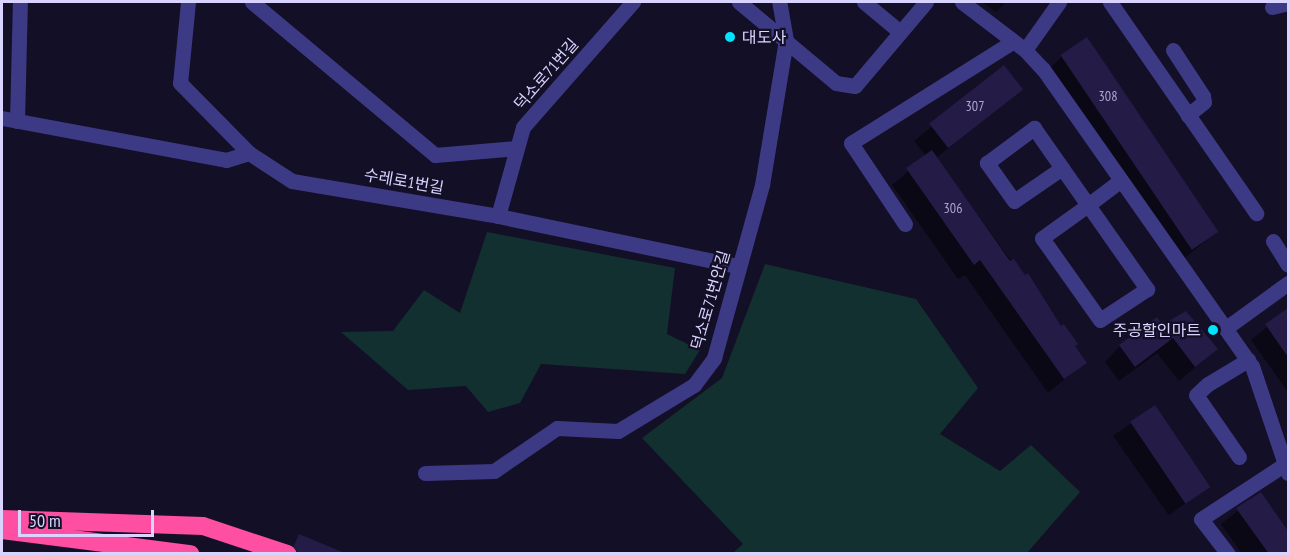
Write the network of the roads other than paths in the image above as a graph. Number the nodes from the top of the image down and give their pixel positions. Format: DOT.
graph roads {
  1 [pos="20,2"];
  2 [pos="188,2"];
  3 [pos="252,2"];
  4 [pos="633,2"];
  5 [pos="739,2"];
  6 [pos="779,2"];
  7 [pos="864,2"];
  8 [pos="926,2"];
  9 [pos="962,2"];
  10 [pos="1059,2"];
  11 [pos="1110,2"];
  12 [pos="1288,3"];
  13 [pos="1272,7"];
  14 [pos="900,32"];
  15 [pos="786,40"];
  16 [pos="1019,46"];
  17 [pos="1173,50"];
  18 [pos="1188,115"];
  19 [pos="9,119"];
  20 [pos="517,148"];
  21 [pos="249,153"];
  22 [pos="1062,168"];
  23 [pos="1121,180"];
  24 [pos="1088,205"];
  25 [pos="1256,213"];
  26 [pos="498,216"];
  27 [pos="905,224"];
  28 [pos="1273,241"];
  29 [pos="1288,265"];
  30 [pos="738,266"];
  31 [pos="1288,283"];
  32 [pos="1226,328"];
  33 [pos="1248,360"];
  34 [pos="1239,457"];
  35 [pos="1287,469"];
  36 [pos="425,473"];
  37 [pos="2,519"];
  38 [pos="2,530"];
  39 [pos="190,554"];
  40 [pos="287,554"];
  41 [pos="1228,554"];
  1 -- 19 [label="street"];
  2 -- 21 [label="street, 수레로1번길"];
  3 -- 20 [label="street"];
  4 -- 20 [label="street, 덕소로71번길"];
  5 -- 15 [label="street"];
  6 -- 15 [label="street, 덕소로71번안길"];
  7 -- 14 [label="street"];
  8 -- 14 [label="street"];
  9 -- 16 [label="street"];
  10 -- 16 [label="street"];
  11 -- 18 [label="street"];
  12 -- 13 [label="street"];
  14 -- 15 [label="street"];
  15 -- 30 [label="street, 덕소로71번안길"];
  16 -- 23 [label="street"];
  16 -- 27 [label="street"];
  17 -- 18 [label="street"];
  18 -- 25 [label="street"];
  19 -- 21 [label="street"];
  20 -- 26 [label="street, 덕소로71번길"];
  21 -- 26 [label="street, 수레로1번길"];
  22 -- 22 [label="street"];
  22 -- 24 [label="street"];
  23 -- 24 [label="street"];
  23 -- 32 [label="street"];
  24 -- 24 [label="street"];
  26 -- 30 [label="street, 수레로1번길"];
  28 -- 29 [label="street"];
  30 -- 36 [label="street, 덕소로71번안길"];
  31 -- 32 [label="street"];
  32 -- 33 [label="street"];
  33 -- 34 [label="street"];
  33 -- 35 [label="street"];
  35 -- 41 [label="street"];
  37 -- 40 [label="highway"];
  38 -- 39 [label="highway"];
}
